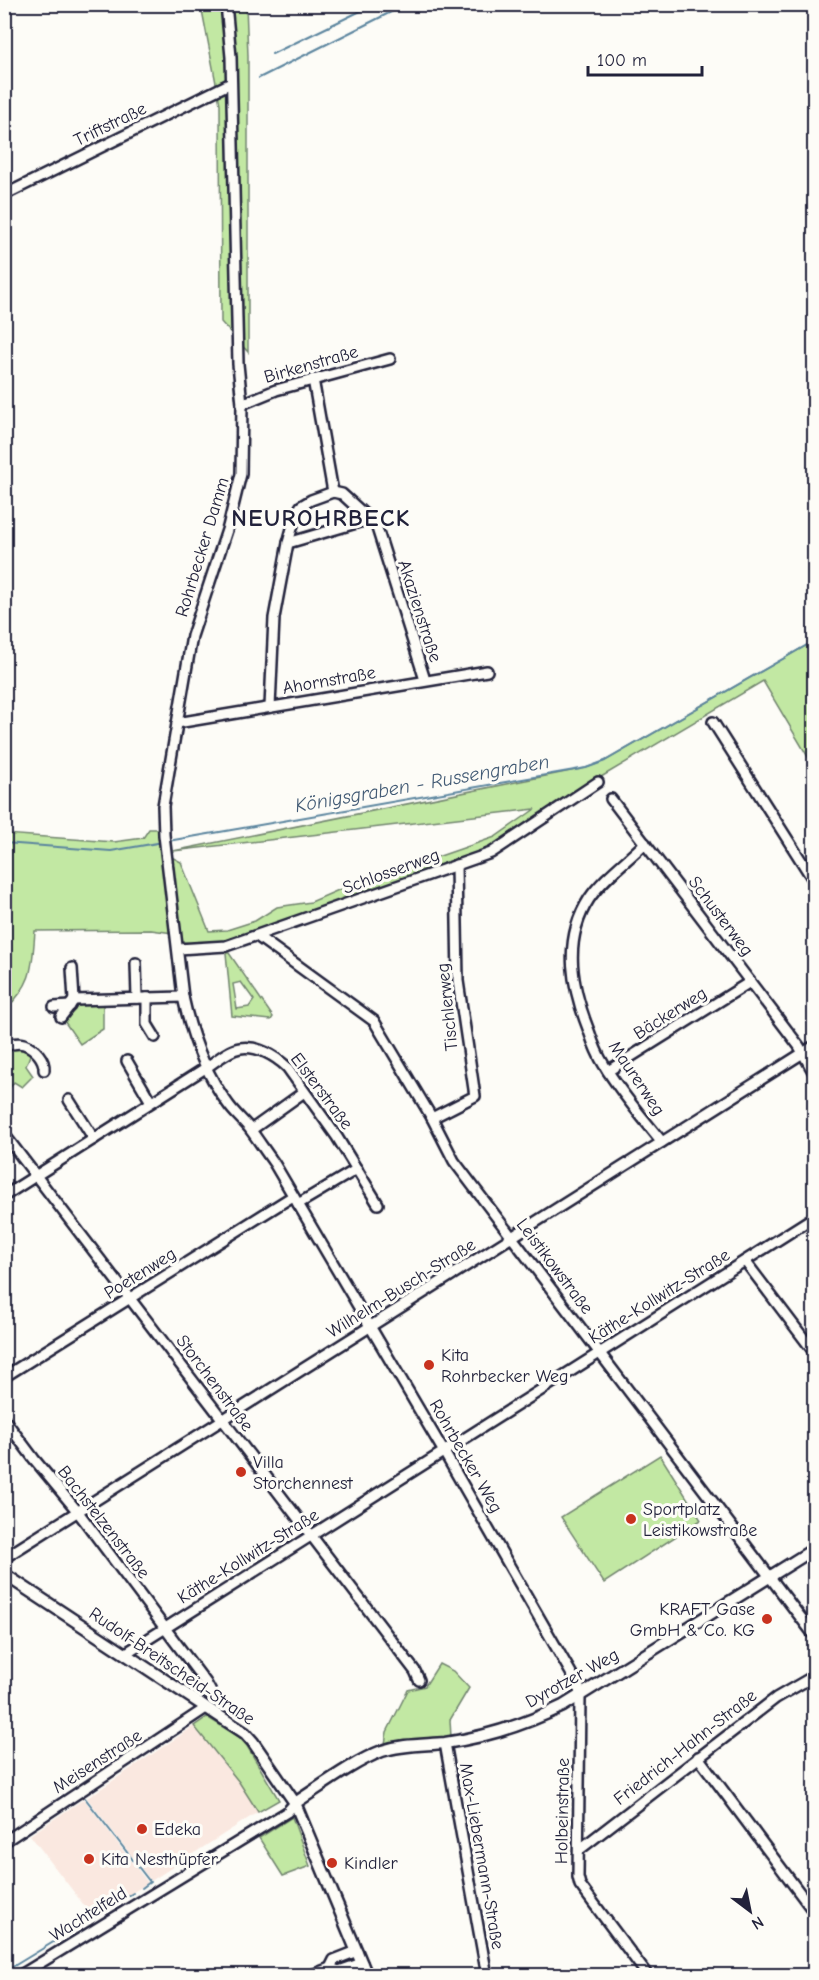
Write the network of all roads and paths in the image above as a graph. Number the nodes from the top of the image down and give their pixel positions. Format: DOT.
graph roads {
  1 [pos="226,4"];
  2 [pos="231,84"];
  3 [pos="4,195"];
  4 [pos="390,359"];
  5 [pos="314,379"];
  6 [pos="242,404"];
  7 [pos="333,492"];
  8 [pos="370,519"];
  9 [pos="288,543"];
  10 [pos="487,671"];
  11 [pos="425,680"];
  12 [pos="270,707"];
  13 [pos="713,722"];
  14 [pos="177,723"];
  15 [pos="598,782"];
  16 [pos="611,799"];
  17 [pos="645,843"];
  18 [pos="456,865"];
  19 [pos="814,881"];
  20 [pos="257,936"];
  21 [pos="178,947"];
  22 [pos="136,963"];
  23 [pos="72,968"];
  24 [pos="750,982"];
  25 [pos="183,997"];
  26 [pos="142,998"];
  27 [pos="72,1003"];
  28 [pos="54,1007"];
  29 [pos="61,1017"];
  30 [pos="155,1037"];
  31 [pos="4,1046"];
  32 [pos="814,1046"];
  33 [pos="802,1053"];
  34 [pos="127,1061"];
  35 [pos="207,1067"];
  36 [pos="44,1070"];
  37 [pos="608,1071"];
  38 [pos="814,1073"];
  39 [pos="304,1092"];
  40 [pos="69,1100"];
  41 [pos="151,1102"];
  42 [pos="432,1118"];
  43 [pos="250,1130"];
  44 [pos="4,1134"];
  45 [pos="94,1139"];
  46 [pos="662,1143"];
  47 [pos="357,1169"];
  48 [pos="37,1176"];
  49 [pos="4,1196"];
  50 [pos="296,1200"];
  51 [pos="378,1204"];
  52 [pos="814,1217"];
  53 [pos="512,1237"];
  54 [pos="745,1261"];
  55 [pos="130,1298"];
  56 [pos="372,1327"];
  57 [pos="814,1352"];
  58 [pos="600,1353"];
  59 [pos="4,1377"];
  60 [pos="4,1419"];
  61 [pos="223,1420"];
  62 [pos="444,1452"];
  63 [pos="78,1512"];
  64 [pos="312,1535"];
  65 [pos="814,1549"];
  66 [pos="4,1558"];
  67 [pos="4,1574"];
  68 [pos="770,1577"];
  69 [pos="165,1628"];
  70 [pos="814,1635"];
  71 [pos="126,1653"];
  72 [pos="814,1676"];
  73 [pos="419,1680"];
  74 [pos="580,1696"];
  75 [pos="220,1703"];
  76 [pos="206,1708"];
  77 [pos="445,1743"];
  78 [pos="698,1757"];
  79 [pos="295,1803"];
  80 [pos="4,1842"];
  81 [pos="579,1850"];
  82 [pos="814,1912"];
  83 [pos="357,1951"];
  84 [pos="362,1963"];
  85 [pos="330,1968"];
  86 [pos="19,1976"];
  87 [pos="309,1976"];
  88 [pos="367,1976"];
  89 [pos="487,1976"];
  90 [pos="648,1976"];
  1 -- 2 [label="street, Rohrbecker Damm"];
  2 -- 3 [label="street, Triftstraße"];
  2 -- 6 [label="street, Rohrbecker Damm"];
  4 -- 5 [label="street, Birkenstraße"];
  5 -- 6 [label="street, Birkenstraße"];
  5 -- 7 [label="street"];
  6 -- 14 [label="street, Rohrbecker Damm"];
  7 -- 8 [label="street, Akazienstraße"];
  7 -- 9 [label="street"];
  8 -- 9 [label="street"];
  8 -- 11 [label="street, Akazienstraße"];
  9 -- 12 [label="street"];
  10 -- 11 [label="street, Ahornstraße"];
  11 -- 12 [label="street, Ahornstraße"];
  12 -- 14 [label="street, Ahornstraße"];
  13 -- 19 [label="street"];
  14 -- 21 [label="street, Rohrbecker Damm"];
  15 -- 18 [label="street, Schlosserweg"];
  16 -- 17 [label="street, Schusterweg"];
  17 -- 24 [label="street, Schusterweg"];
  17 -- 37 [label="street, Maurerweg"];
  18 -- 20 [label="street, Schlosserweg"];
  18 -- 42 [label="street, Tischlerweg"];
  20 -- 21 [label="street, Schlosserweg"];
  20 -- 42 [label="street, Leistikowstraße"];
  21 -- 25 [label="street, Rohrbecker Weg"];
  22 -- 26 [label="street"];
  23 -- 27 [label="street"];
  24 -- 33 [label="street, Schusterweg"];
  24 -- 37 [label="street, Bäckerweg"];
  25 -- 26 [label="street"];
  25 -- 35 [label="street, Rohrbecker Weg"];
  26 -- 27 [label="street"];
  26 -- 30 [label="street"];
  27 -- 28 [label="street"];
  27 -- 29 [label="street"];
  31 -- 36 [label="street"];
  32 -- 33 [label="street, Wilhelm-Busch-Straße"];
  33 -- 38 [label="street, Schusterweg"];
  33 -- 46 [label="street, Wilhelm-Busch-Straße"];
  34 -- 41 [label="street"];
  35 -- 39 [label="street, Elsterstraße"];
  35 -- 41 [label="street, Elsterstraße"];
  35 -- 43 [label="street, Rohrbecker Weg"];
  37 -- 46 [label="street, Maurerweg"];
  39 -- 43 [label="street"];
  39 -- 47 [label="street, Elsterstraße"];
  40 -- 45 [label="street"];
  41 -- 45 [label="street, Elsterstraße"];
  42 -- 53 [label="street, Leistikowstraße"];
  43 -- 50 [label="street, Rohrbecker Weg"];
  44 -- 48 [label="street, Storchenstraße"];
  45 -- 48 [label="street, Elsterstraße"];
  46 -- 53 [label="street, Wilhelm-Busch-Straße"];
  47 -- 50 [label="street"];
  47 -- 51 [label="street, Elsterstraße"];
  48 -- 49 [label="street, Elsterstraße"];
  48 -- 55 [label="street, Storchenstraße"];
  50 -- 55 [label="street, Poetenweg"];
  50 -- 56 [label="street, Rohrbecker Weg"];
  52 -- 54 [label="street, Käthe-Kollwitz-Straße"];
  53 -- 56 [label="street, Wilhelm-Busch-Straße"];
  53 -- 58 [label="street, Leistikowstraße"];
  54 -- 57 [label="street"];
  54 -- 58 [label="street, Käthe-Kollwitz-Straße"];
  55 -- 59 [label="street, Poetenweg"];
  55 -- 61 [label="street, Storchenstraße"];
  56 -- 61 [label="street, Wilhelm-Busch-Straße"];
  56 -- 62 [label="street, Rohrbecker Weg"];
  58 -- 62 [label="street, Käthe-Kollwitz-Straße"];
  58 -- 68 [label="street, Leistikowstraße"];
  60 -- 63 [label="street, Bachstelzenstraße"];
  61 -- 63 [label="street, Wilhelm-Busch-Straße"];
  61 -- 64 [label="street, Storchenstraße"];
  62 -- 64 [label="street, Käthe-Kollwitz-Straße"];
  62 -- 74 [label="street, Rohrbecker Weg"];
  63 -- 66 [label="street, Wilhelm-Busch-Straße"];
  63 -- 69 [label="street, Bachstelzenstraße"];
  64 -- 69 [label="street, Käthe-Kollwitz-Straße"];
  64 -- 73 [label="street, Storchenstraße"];
  65 -- 68 [label="street, Dyrotzer Weg"];
  67 -- 71 [label="street, Rudolf-Breitscheid-Straße"];
  68 -- 70 [label="street, Leistikowstraße"];
  68 -- 74 [label="street, Dyrotzer Weg"];
  69 -- 71 [label="street, Käthe-Kollwitz-Straße"];
  69 -- 75 [label="street, Bachstelzenstraße"];
  71 -- 76 [label="street, Rudolf-Breitscheid-Straße"];
  72 -- 78 [label="street, Friedrich-Hahn-Straße"];
  74 -- 77 [label="street, Dyrotzer Weg"];
  74 -- 81 [label="street, Holbeinstraße"];
  76 -- 79 [label="street, Rudolf-Breitscheid-Straße"];
  76 -- 80 [label="street, Meisenstraße"];
  77 -- 79 [label="street, Dyrotzer Weg"];
  77 -- 89 [label="street, Max-Liebermann-Straße"];
  78 -- 81 [label="street, Friedrich-Hahn-Straße"];
  78 -- 82 [label="street"];
  79 -- 83 [label="street, Rudolf-Breitscheid-Straße"];
  79 -- 86 [label="street, Wachtelfeld"];
  81 -- 90 [label="street, Holbeinstraße"];
  83 -- 84 [label="street, Rudolf-Breitscheid-Straße"];
  83 -- 85 [label="street"];
  84 -- 85 [label="street"];
  84 -- 88 [label="street, Rudolf-Breitscheid-Straße"];
  85 -- 87 [label="street"];
}
